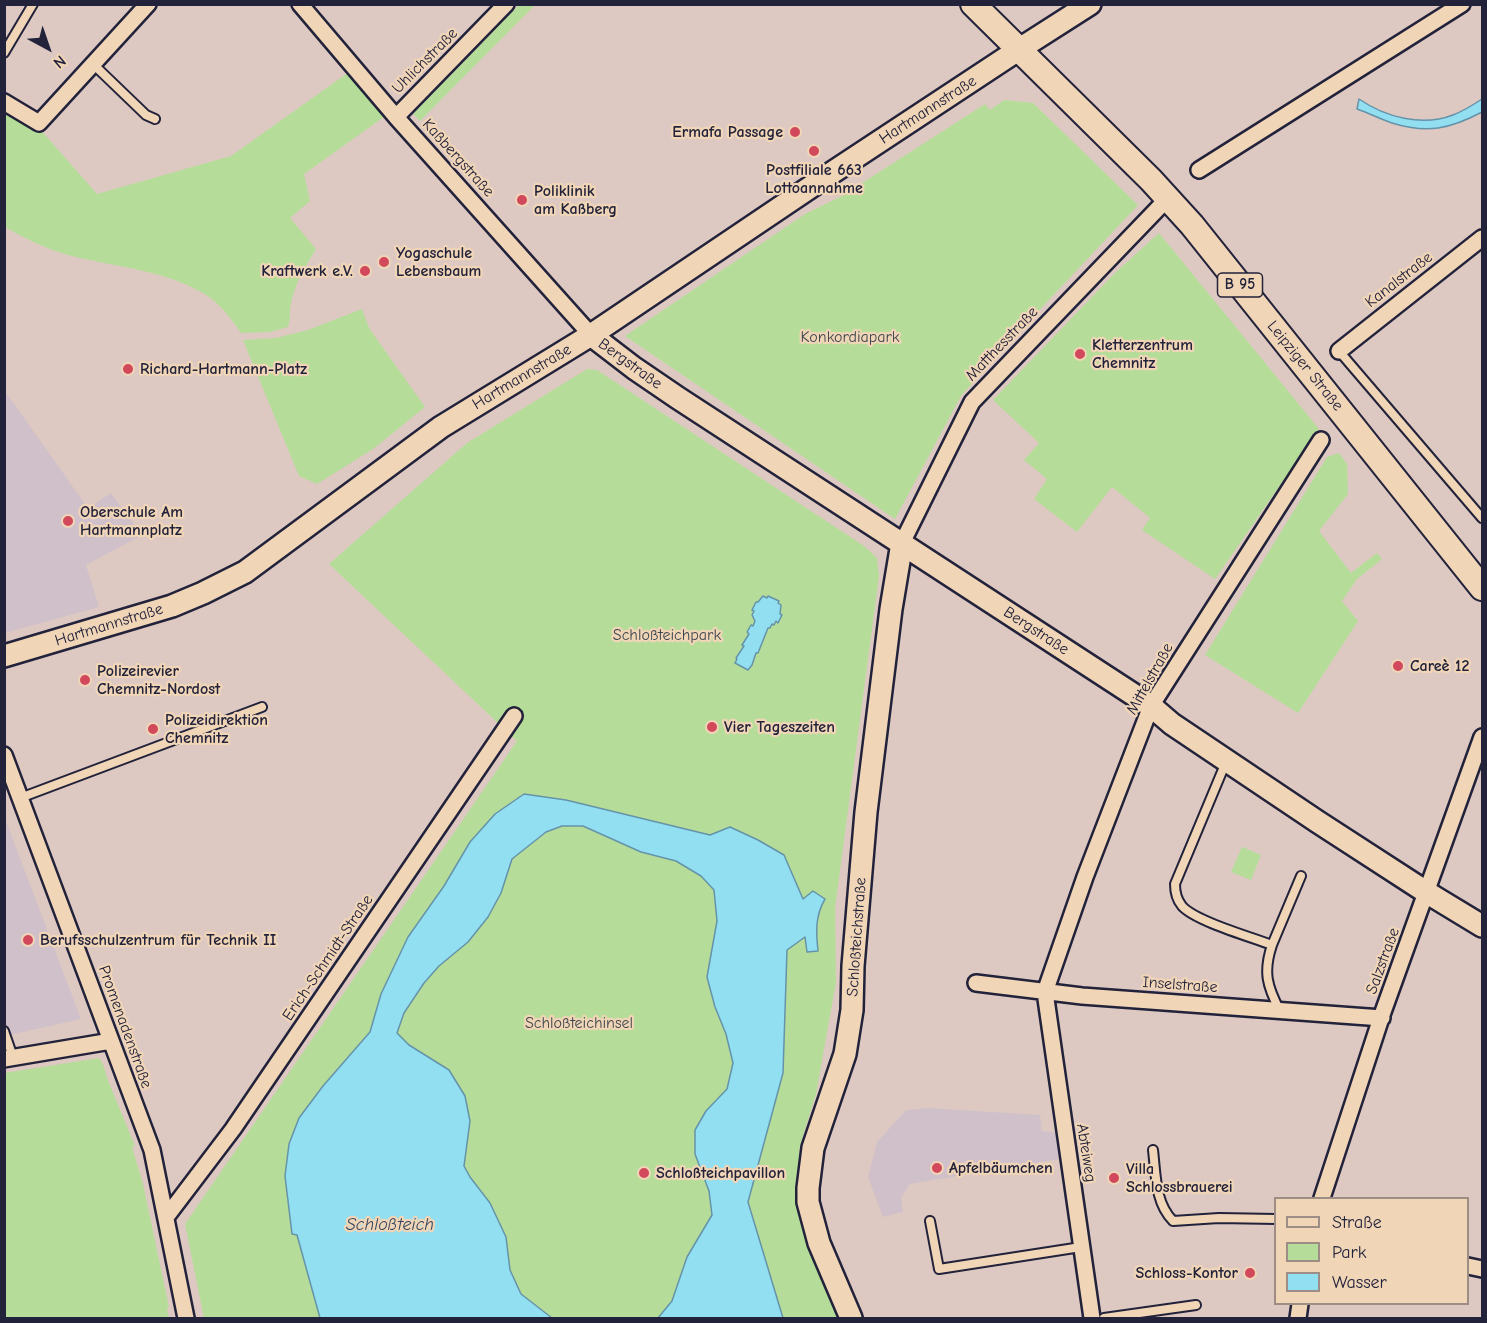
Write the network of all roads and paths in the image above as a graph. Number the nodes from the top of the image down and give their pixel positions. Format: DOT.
graph roads {
  1 [pos="33,4"];
  2 [pos="148,4"];
  3 [pos="300,4"];
  4 [pos="506,4"];
  5 [pos="973,4"];
  6 [pos="1090,4"];
  7 [pos="1462,4"];
  8 [pos="1018,50"];
  9 [pos="4,53"];
  10 [pos="93,64"];
  11 [pos="4,102"];
  12 [pos="396,117"];
  13 [pos="155,119"];
  14 [pos="1199,170"];
  15 [pos="1168,198"];
  16 [pos="1481,242"];
  17 [pos="591,334"];
  18 [pos="1339,351"];
  19 [pos="1321,440"];
  20 [pos="1482,518"];
  21 [pos="902,543"];
  22 [pos="1482,588"];
  23 [pos="4,656"];
  24 [pos="1150,706"];
  25 [pos="262,707"];
  26 [pos="514,716"];
  27 [pos="1482,737"];
  28 [pos="4,755"];
  29 [pos="1227,760"];
  30 [pos="21,798"];
  31 [pos="1301,876"];
  32 [pos="1426,892"];
  33 [pos="1482,926"];
  34 [pos="1272,945"];
  35 [pos="976,983"];
  36 [pos="1045,992"];
  37 [pos="1280,1011"];
  38 [pos="1382,1018"];
  39 [pos="4,1031"];
  40 [pos="111,1041"];
  41 [pos="9,1058"];
  42 [pos="1153,1150"];
  43 [pos="1322,1197"];
  44 [pos="167,1216"];
  45 [pos="1274,1219"];
  46 [pos="930,1221"];
  47 [pos="1081,1247"];
  48 [pos="1196,1305"];
  49 [pos="186,1318"];
  50 [pos="851,1318"];
  51 [pos="1092,1318"];
  52 [pos="1104,1318"];
  1 -- 9 [label="lane"];
  2 -- 10 [label="street"];
  3 -- 12 [label="street, Kaßbergstraße"];
  4 -- 12 [label="street, Uhlichstraße"];
  5 -- 8 [label="main road, B 95"];
  6 -- 8 [label="main road, Hartmannstraße"];
  7 -- 14 [label="street"];
  8 -- 15 [label="main road, Leipziger Straße / B 95"];
  8 -- 17 [label="main road, Hartmannstraße"];
  10 -- 11 [label="street"];
  10 -- 13 [label="lane"];
  12 -- 17 [label="street, Kaßbergstraße"];
  15 -- 21 [label="street, Matthesstraße"];
  15 -- 22 [label="main road, Leipziger Straße / B 95"];
  16 -- 18 [label="street, Kanalstraße"];
  17 -- 21 [label="main road, Bergstraße"];
  17 -- 23 [label="main road, Hartmannstraße"];
  18 -- 20 [label="lane"];
  19 -- 24 [label="street, Mittelstraße"];
  21 -- 24 [label="main road, Bergstraße"];
  21 -- 50 [label="main road, Schloßteichstraße"];
  24 -- 29 [label="main road, Bergstraße"];
  24 -- 36 [label="street, Mittelstraße"];
  25 -- 30 [label="lane"];
  26 -- 44 [label="street, Erich-Schmidt-Straße"];
  27 -- 32 [label="street, Salzstraße"];
  28 -- 30 [label="street, Promenadenstraße"];
  29 -- 32 [label="main road, Bergstraße"];
  29 -- 34 [label="lane"];
  30 -- 40 [label="street, Promenadenstraße"];
  31 -- 34 [label="lane"];
  32 -- 33 [label="main road, Bergstraße"];
  32 -- 38 [label="street, Salzstraße"];
  34 -- 37 [label="lane"];
  35 -- 36 [label="street, Inselstraße"];
  36 -- 37 [label="street, Inselstraße"];
  36 -- 47 [label="street, Abteiweg"];
  37 -- 38 [label="street, Inselstraße"];
  38 -- 43 [label="street, Salzstraße"];
  39 -- 41 [label="lane"];
  40 -- 41 [label="street"];
  40 -- 44 [label="street, Promenadenstraße"];
  42 -- 45 [label="lane"];
  44 -- 49 [label="street, Promenadenstraße"];
  46 -- 47 [label="lane"];
  47 -- 51 [label="street, Abteiweg"];
  48 -- 52 [label="lane"];
}
